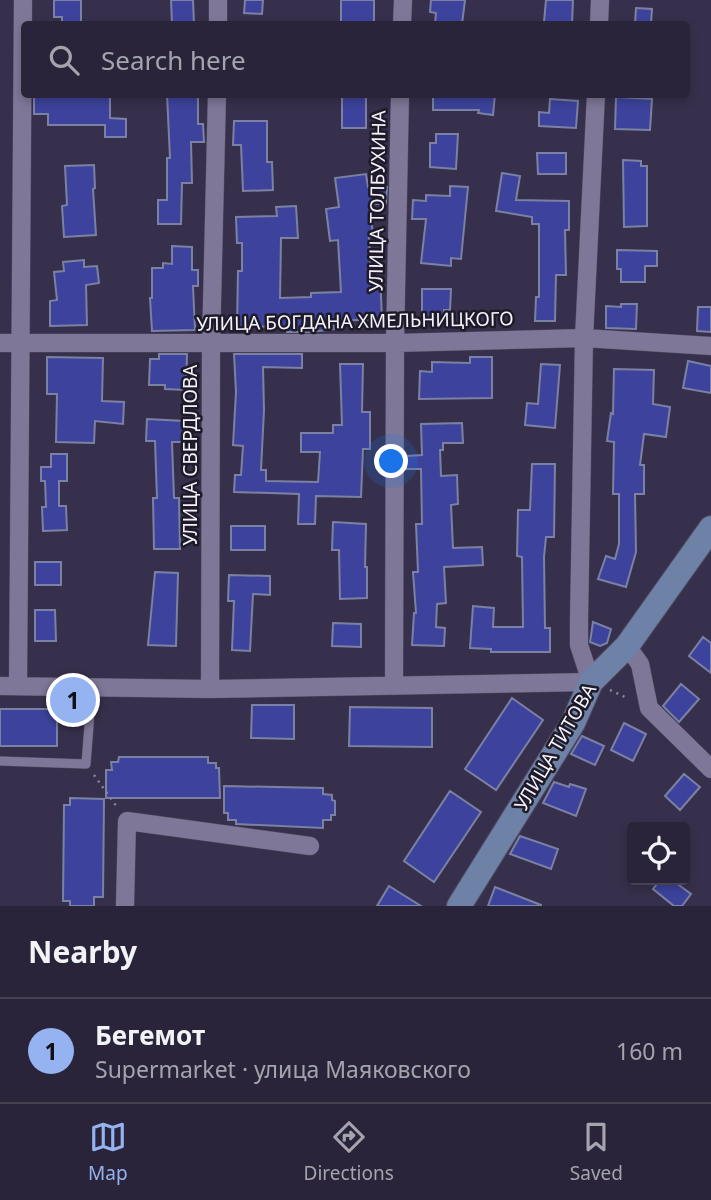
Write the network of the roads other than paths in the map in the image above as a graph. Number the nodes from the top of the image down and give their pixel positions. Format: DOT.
graph roads {
  1 [pos="23,0"];
  2 [pos="219,0"];
  3 [pos="403,0"];
  4 [pos="600,0"];
  5 [pos="23,21"];
  6 [pos="218,21"];
  7 [pos="402,21"];
  8 [pos="599,21"];
  9 [pos="22,98"];
  10 [pos="216,98"];
  11 [pos="400,98"];
  12 [pos="596,98"];
  13 [pos="584,338"];
  14 [pos="395,343"];
  15 [pos="0,344"];
  16 [pos="21,344"];
  17 [pos="211,345"];
  18 [pos="711,346"];
  19 [pos="711,528"];
  20 [pos="627,646"];
  21 [pos="591,682"];
  22 [pos="9,686"];
  23 [pos="394,686"];
  24 [pos="92,687"];
  25 [pos="210,689"];
  26 [pos="0,761"];
  27 [pos="711,769"];
  28 [pos="310,846"];
  29 [pos="125,906"];
  30 [pos="459,906"];
  1 -- 5 [label="street"];
  2 -- 6 [label="street"];
  3 -- 7 [label="street"];
  4 -- 8 [label="street"];
  9 -- 16 [label="street"];
  10 -- 17 [label="street, УЛИЦА СВЕРДЛОВА"];
  11 -- 14 [label="street, УЛИЦА ТОЛБУХИНА"];
  12 -- 13 [label="street"];
  13 -- 14 [label="street, УЛИЦА БОГДАНА ХМЕЛЬНИЦКОГО"];
  13 -- 18 [label="street, УЛИЦА БОГДАНА ХМЕЛЬНИЦКОГО"];
  13 -- 21 [label="street"];
  14 -- 17 [label="street, УЛИЦА БОГДАНА ХМЕЛЬНИЦКОГО"];
  14 -- 23 [label="street, УЛИЦА ТОЛБУХИНА"];
  15 -- 16 [label="street, УЛИЦА БОГДАНА ХМЕЛЬНИЦКОГО"];
  16 -- 17 [label="street, УЛИЦА БОГДАНА ХМЕЛЬНИЦКОГО"];
  16 -- 22 [label="street"];
  17 -- 25 [label="street, УЛИЦА СВЕРДЛОВА"];
  19 -- 20 [label="street, УЛИЦА ТИТОВА"];
  20 -- 21 [label="street, УЛИЦА ТИТОВА"];
  20 -- 27 [label="street"];
  21 -- 23 [label="street"];
  21 -- 30 [label="street, УЛИЦА ТИТОВА"];
  22 -- 24 [label="street"];
  23 -- 25 [label="street"];
  24 -- 25 [label="street"];
  24 -- 26 [label="lane"];
  28 -- 29 [label="street"];
}
